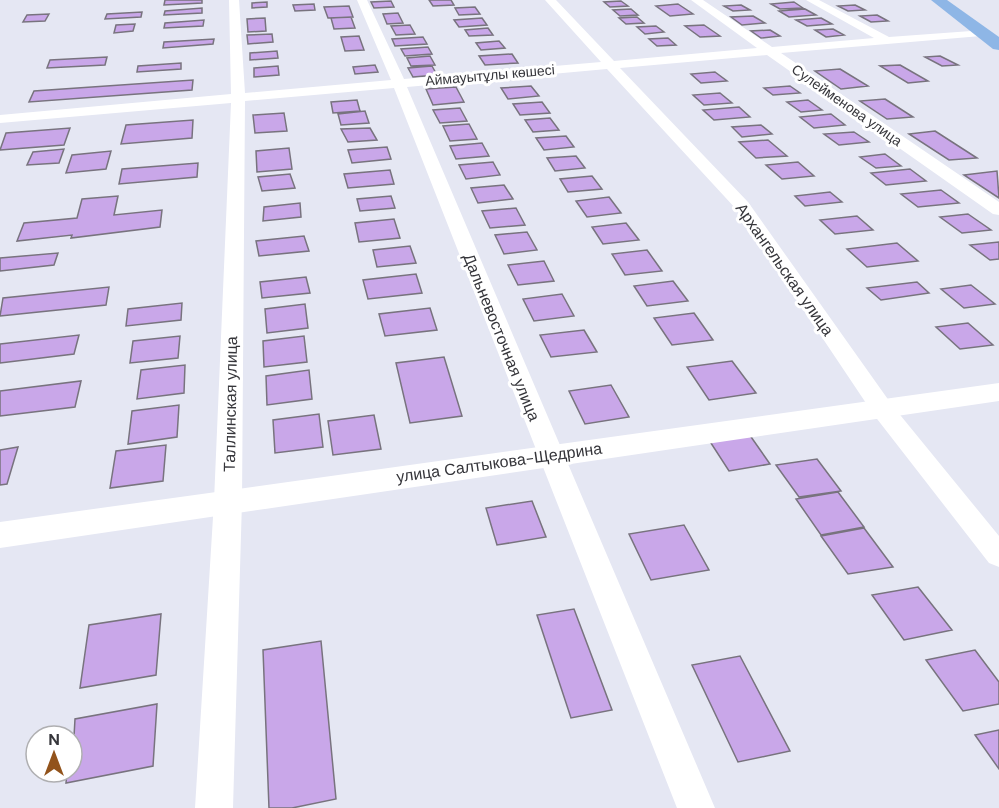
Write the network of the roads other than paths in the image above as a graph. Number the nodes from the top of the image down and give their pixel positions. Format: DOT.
graph roads {
  1 [pos="234,0"];
  2 [pos="362,0"];
  3 [pos="550,0"];
  4 [pos="696,0"];
  5 [pos="811,0"];
  6 [pos="938,0"];
  7 [pos="981,32"];
  8 [pos="887,40"];
  9 [pos="999,45"];
  10 [pos="770,51"];
  11 [pos="611,64"];
  12 [pos="399,84"];
  13 [pos="238,100"];
  14 [pos="0,119"];
  15 [pos="999,210"];
  16 [pos="999,392"];
  17 [pos="883,410"];
  18 [pos="550,454"];
  19 [pos="228,501"];
  20 [pos="0,535"];
  21 [pos="999,556"];
  22 [pos="214,808"];
  23 [pos="696,808"];
  1 -- 13 [label="street, Таллинская улица"];
  2 -- 12 [label="street, Дальневосточная улица"];
  3 -- 11 [label="street, Архангельская улица"];
  4 -- 10 [label="street, Сулейменова улица"];
  5 -- 8 [label="street"];
  6 -- 7 [label="highway"];
  7 -- 8 [label="street, Аймауытұлы көшесі"];
  7 -- 9 [label="highway"];
  8 -- 10 [label="street, Аймауытұлы көшесі"];
  10 -- 11 [label="street, Аймауытұлы көшесі"];
  10 -- 15 [label="street, Сулейменова улица"];
  11 -- 12 [label="street, Аймауытұлы көшесі"];
  11 -- 17 [label="street, Архангельская улица"];
  12 -- 13 [label="street, Аймауытұлы көшесі"];
  12 -- 18 [label="street, Дальневосточная улица"];
  13 -- 14 [label="street, Аймауытұлы көшесі"];
  13 -- 19 [label="street, Таллинская улица"];
  16 -- 17 [label="street, улица Салтыкова-Щедрина"];
  17 -- 18 [label="street, улица Салтыкова-Щедрина"];
  17 -- 21 [label="street, Архангельская улица"];
  18 -- 19 [label="street, улица Салтыкова-Щедрина"];
  18 -- 23 [label="street, Дальневосточная улица"];
  19 -- 20 [label="street, улица Салтыкова-Щедрина"];
  19 -- 22 [label="street, Таллинская улица"];
}
